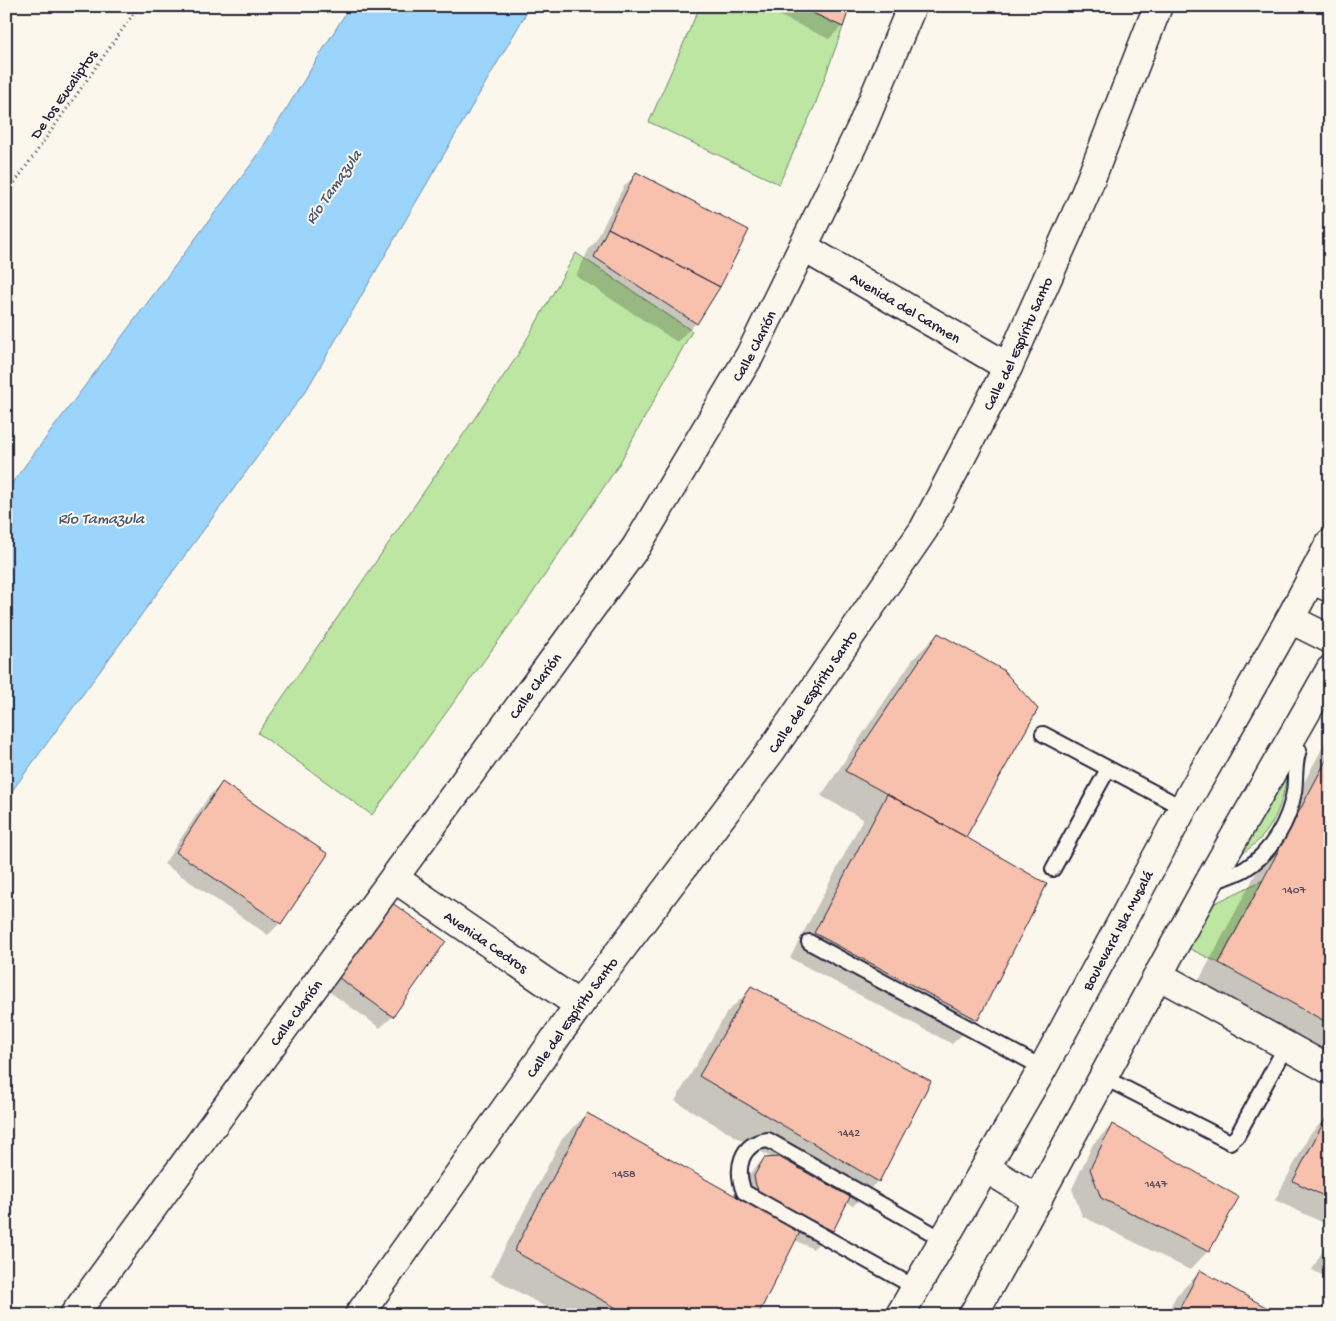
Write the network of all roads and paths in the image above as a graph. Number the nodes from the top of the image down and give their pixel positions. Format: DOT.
graph roads {
  1 [pos="139,6"];
  2 [pos="912,6"];
  3 [pos="1158,6"];
  4 [pos="6,195"];
  5 [pos="803,247"];
  6 [pos="1008,367"];
  7 [pos="1330,543"];
  8 [pos="1320,583"];
  9 [pos="1290,620"];
  10 [pos="1330,640"];
  11 [pos="1330,670"];
  12 [pos="1330,695"];
  13 [pos="1043,734"];
  14 [pos="1294,747"];
  15 [pos="1108,768"];
  16 [pos="1183,808"];
  17 [pos="1052,868"];
  18 [pos="394,878"];
  19 [pos="1209,883"];
  20 [pos="809,942"];
  21 [pos="1158,975"];
  22 [pos="579,1005"];
  23 [pos="1286,1046"];
  24 [pos="1044,1068"];
  25 [pos="1330,1070"];
  26 [pos="1103,1077"];
  27 [pos="986,1168"];
  28 [pos="1038,1200"];
  29 [pos="944,1240"];
  30 [pos="916,1288"];
  31 [pos="74,1315"];
  32 [pos="359,1315"];
  33 [pos="900,1315"];
  34 [pos="974,1315"];
  1 -- 4 [label="path, De los Eucaliptos"];
  2 -- 5 [label="street, Calle Clarión"];
  3 -- 6 [label="street, Calle del Espíritu Santo"];
  5 -- 6 [label="street, Avenida del Carmen"];
  5 -- 18 [label="street, Calle Clarión"];
  6 -- 22 [label="street, Calle del Espíritu Santo"];
  7 -- 8 [label="street, Boulevard Isla Musalá"];
  8 -- 9 [label="street, Boulevard Isla Musalá"];
  9 -- 10 [label="street"];
  9 -- 16 [label="street, Boulevard Isla Musalá"];
  11 -- 14 [label="street"];
  12 -- 14 [label="lane"];
  13 -- 15 [label="lane"];
  14 -- 19 [label="street"];
  14 -- 19 [label="lane"];
  15 -- 16 [label="lane"];
  15 -- 17 [label="lane"];
  16 -- 24 [label="street, Boulevard Isla Musalá"];
  18 -- 22 [label="street, Avenida Cedros"];
  18 -- 31 [label="street, Calle Clarión"];
  19 -- 21 [label="street"];
  20 -- 24 [label="lane"];
  21 -- 23 [label="street"];
  21 -- 26 [label="street"];
  22 -- 32 [label="street, Calle del Espíritu Santo"];
  23 -- 25 [label="street"];
  23 -- 26 [label="lane"];
  24 -- 27 [label="street, Boulevard Isla Musalá"];
  26 -- 28 [label="street"];
  27 -- 28 [label="street"];
  27 -- 29 [label="street, Boulevard Isla Musalá"];
  28 -- 34 [label="street"];
  29 -- 30 [label="street, Boulevard Isla Musalá"];
  29 -- 30 [label="lane"];
  30 -- 33 [label="street, Boulevard Isla Musalá"];
}
